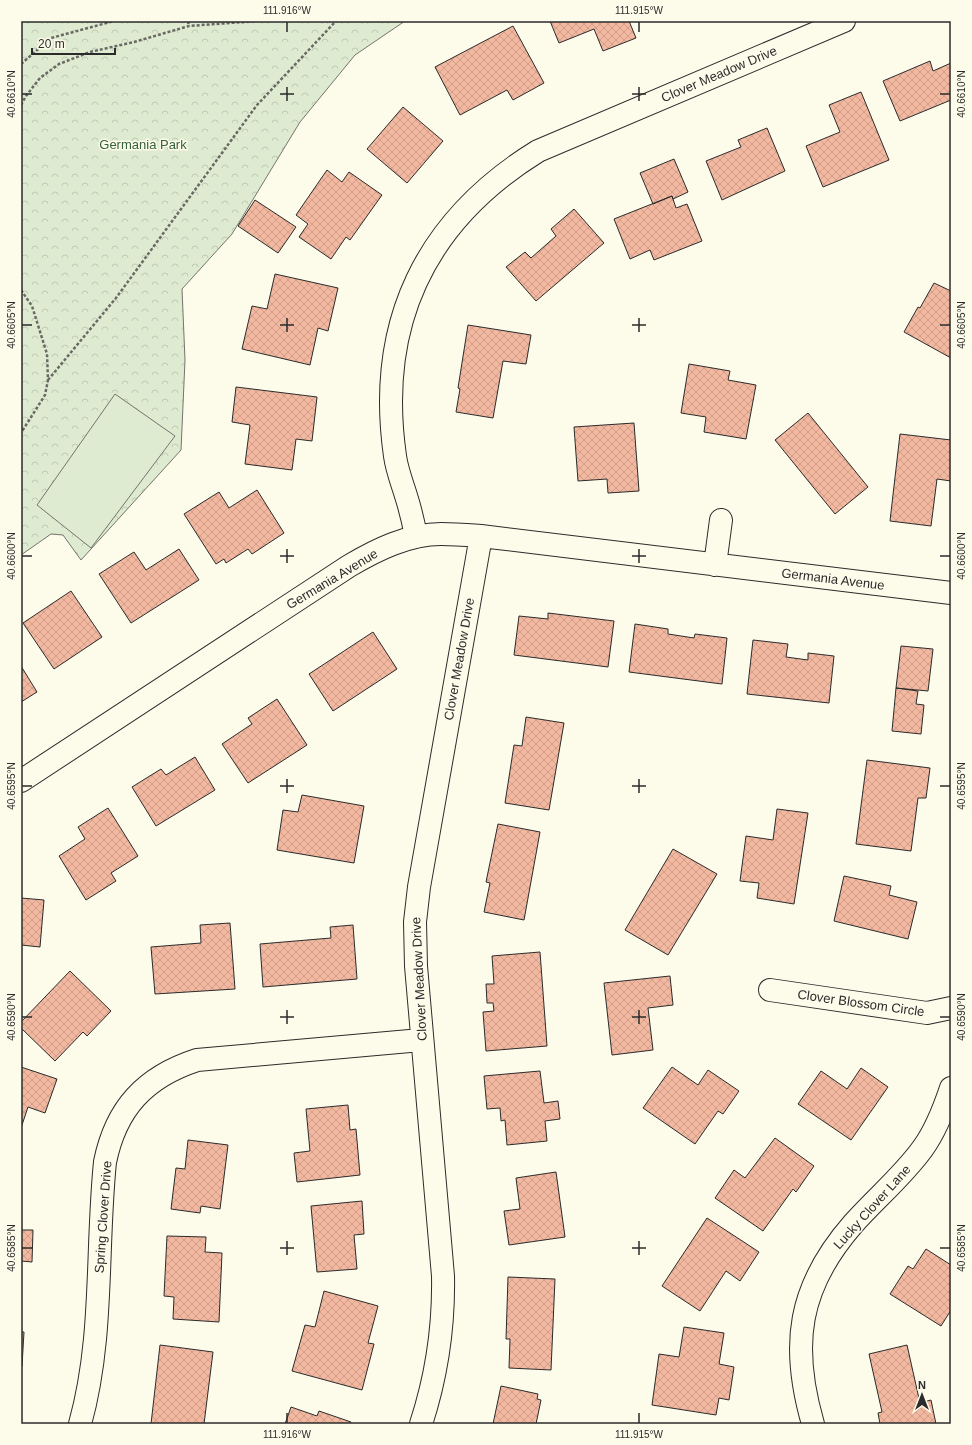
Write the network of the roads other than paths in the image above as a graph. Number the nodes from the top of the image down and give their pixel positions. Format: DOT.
graph roads {
  1 [pos="844,21"];
  2 [pos="721,520"];
  3 [pos="481,536"];
  4 [pos="416,537"];
  5 [pos="715,565"];
  6 [pos="951,593"];
  7 [pos="21,781"];
  8 [pos="770,990"];
  9 [pos="951,1008"];
  10 [pos="421,1040"];
  11 [pos="951,1088"];
  12 [pos="80,1424"];
  13 [pos="421,1424"];
  14 [pos="813,1424"];
  1 -- 4 [label="street, Clover Meadow Drive"];
  2 -- 5 [label="street"];
  3 -- 4 [label="street, Germania Avenue"];
  3 -- 5 [label="street, Germania Avenue"];
  3 -- 10 [label="street, Clover Meadow Drive"];
  4 -- 7 [label="street, Germania Avenue"];
  5 -- 6 [label="street, Germania Avenue"];
  8 -- 9 [label="street, Clover Blossom Circle"];
  10 -- 12 [label="street, Spring Clover Drive"];
  10 -- 13 [label="street, Clover Meadow Drive"];
  11 -- 14 [label="street, Lucky Clover Lane"];
}
